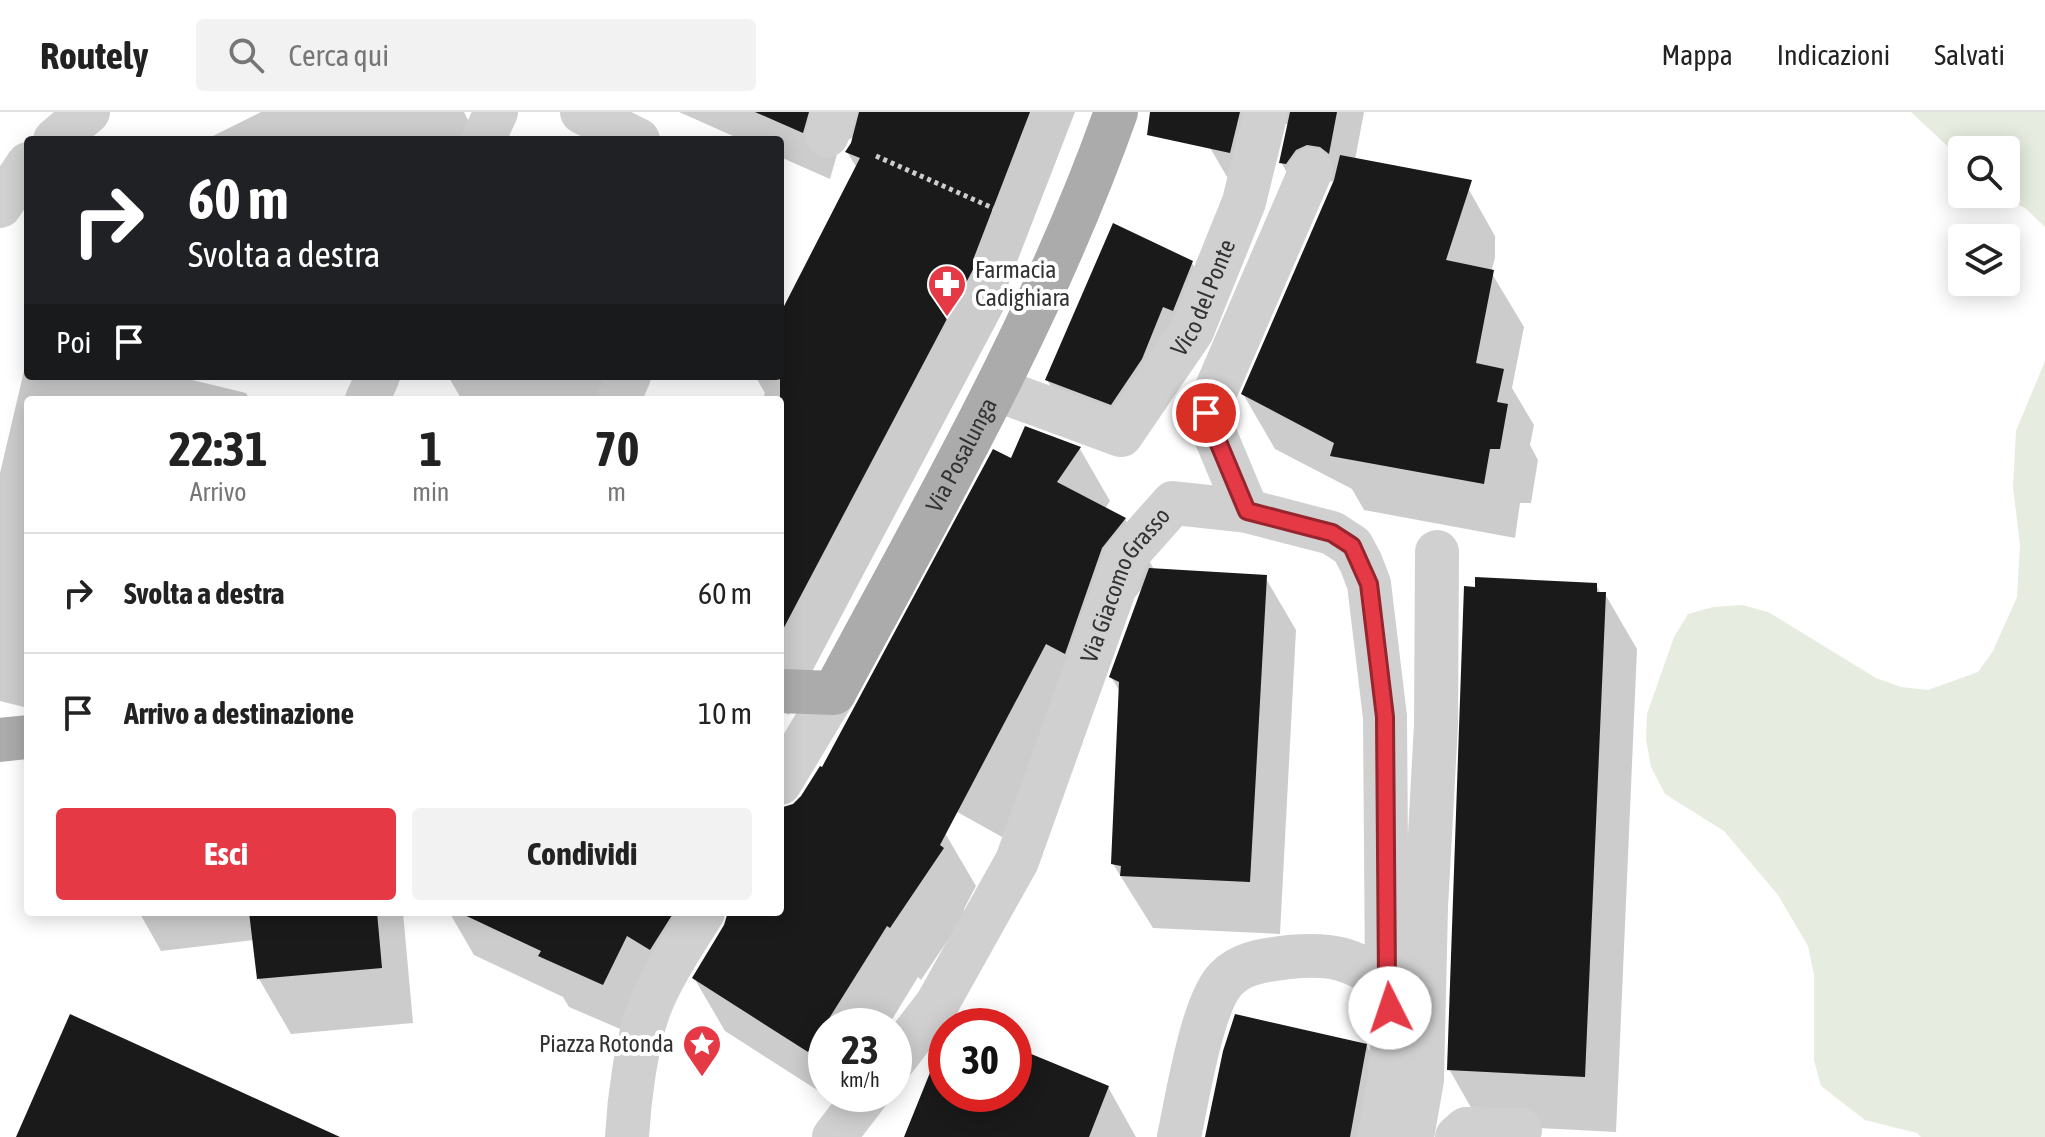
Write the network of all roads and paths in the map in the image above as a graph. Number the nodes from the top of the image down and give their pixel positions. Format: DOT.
graph roads {
  1 [pos="88,112"];
  2 [pos="496,112"];
  3 [pos="582,112"];
  4 [pos="1116,112"];
  5 [pos="1266,112"];
  6 [pos="831,123"];
  7 [pos="60,136"];
  8 [pos="485,136"];
  9 [pos="630,136"];
  10 [pos="24,170"];
  11 [pos="1311,170"];
  12 [pos="0,206"];
  13 [pos="1066,240"];
  14 [pos="998,390"];
  15 [pos="1247,511"];
  16 [pos="1437,552"];
  17 [pos="784,691"];
  18 [pos="834,693"];
  19 [pos="24,737"];
  20 [pos="0,740"];
  21 [pos="784,776"];
  22 [pos="701,916"];
  23 [pos="1387,982"];
  24 [pos="912,1037"];
  25 [pos="853,1112"];
  26 [pos="1520,1130"];
  27 [pos="628,1136"];
  28 [pos="834,1137"];
  29 [pos="1179,1137"];
  30 [pos="1379,1137"];
  31 [pos="1412,1137"];
  32 [pos="1457,1137"];
  1 -- 7 [label="street"];
  2 -- 8 [label="street"];
  3 -- 9 [label="street"];
  4 -- 13 [label="main road, Via Posalunga"];
  5 -- 14 [label="street, Vico del Ponte"];
  6 -- 13 [label="path"];
  10 -- 12 [label="street"];
  11 -- 15 [label="street"];
  13 -- 14 [label="main road, Via Posalunga"];
  14 -- 18 [label="main road, Via Posalunga"];
  15 -- 23 [label="street, Via Giacomo Grasso"];
  15 -- 24 [label="street, Via Giacomo Grasso"];
  16 -- 31 [label="street"];
  17 -- 18 [label="main road"];
  18 -- 21 [label="street, Via Posalunga"];
  19 -- 20 [label="main road"];
  22 -- 27 [label="street"];
  23 -- 29 [label="street"];
  23 -- 30 [label="street, Via Giacomo Grasso"];
  25 -- 28 [label="street"];
  26 -- 32 [label="street"];
}
